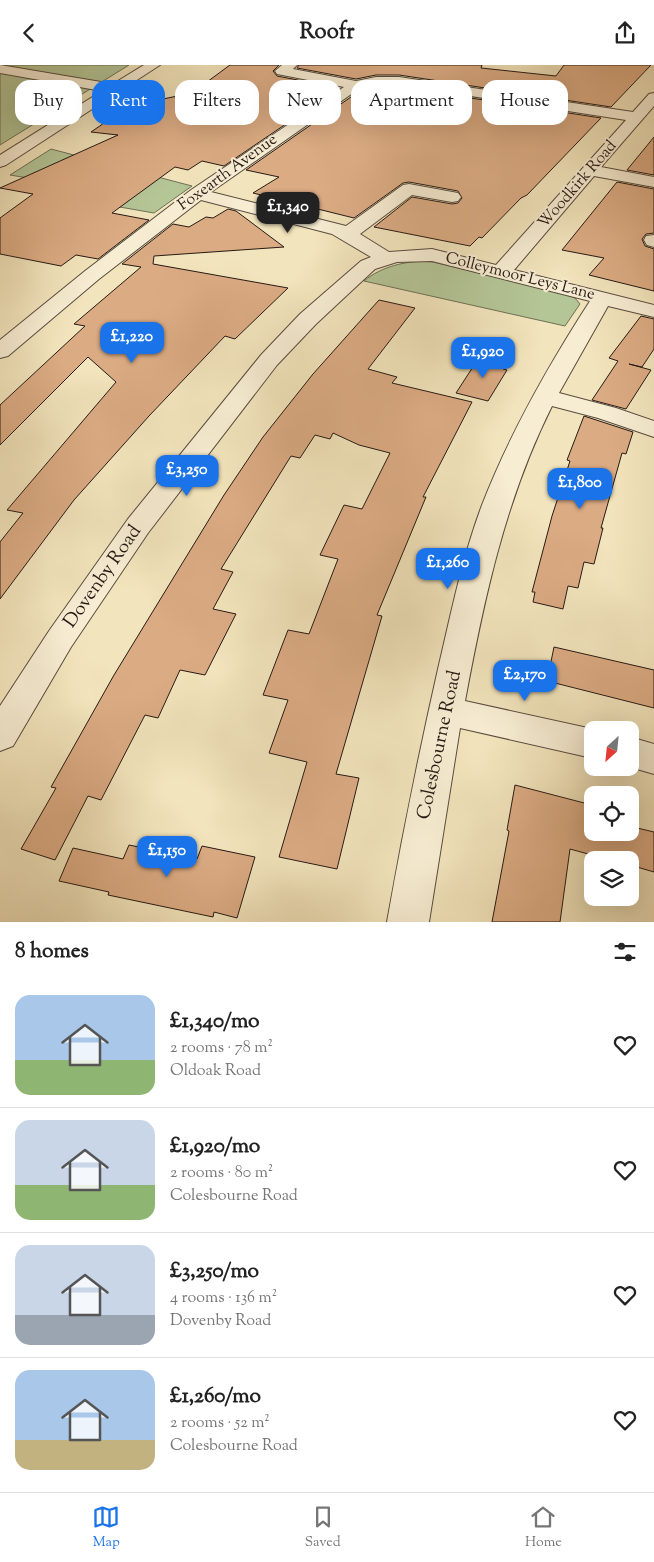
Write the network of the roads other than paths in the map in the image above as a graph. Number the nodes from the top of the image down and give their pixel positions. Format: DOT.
graph roads {
  1 [pos="153,65"];
  2 [pos="290,65"];
  3 [pos="0,69"];
  4 [pos="129,80"];
  5 [pos="351,84"];
  6 [pos="92,85"];
  7 [pos="351,88"];
  8 [pos="472,89"];
  9 [pos="92,104"];
  10 [pos="647,108"];
  11 [pos="0,162"];
  12 [pos="590,170"];
  13 [pos="654,182"];
  14 [pos="197,194"];
  15 [pos="452,197"];
  16 [pos="348,234"];
  17 [pos="386,258"];
  18 [pos="501,272"];
  19 [pos="602,298"];
  20 [pos="652,307"];
  21 [pos="0,351"];
  22 [pos="544,397"];
  23 [pos="654,429"];
  24 [pos="446,711"];
  25 [pos="0,735"];
  26 [pos="584,741"];
  27 [pos="639,755"];
  28 [pos="654,759"];
  29 [pos="408,922"];
  1 -- 4 [label="street"];
  2 -- 5 [label="street"];
  3 -- 6 [label="street"];
  7 -- 14 [label="street, Foxearth Avenue"];
  8 -- 10 [label="street, Foxearth Avenue"];
  9 -- 11 [label="street"];
  10 -- 12 [label="street, Woodkirk Road"];
  12 -- 13 [label="street"];
  12 -- 18 [label="street, Woodkirk Road"];
  14 -- 16 [label="street"];
  14 -- 21 [label="street, Foxearth Avenue"];
  15 -- 16 [label="street"];
  16 -- 17 [label="street"];
  17 -- 18 [label="street, Colleymoor Leys Lane"];
  17 -- 25 [label="street, Dovenby Road"];
  18 -- 19 [label="street, Colleymoor Leys Lane"];
  19 -- 20 [label="street, Colleymoor Leys Lane"];
  19 -- 22 [label="street, Colesbourne Road"];
  22 -- 23 [label="street"];
  22 -- 24 [label="street, Colesbourne Road"];
  24 -- 26 [label="street"];
  24 -- 29 [label="street, Colesbourne Road"];
  27 -- 28 [label="street"];
}
